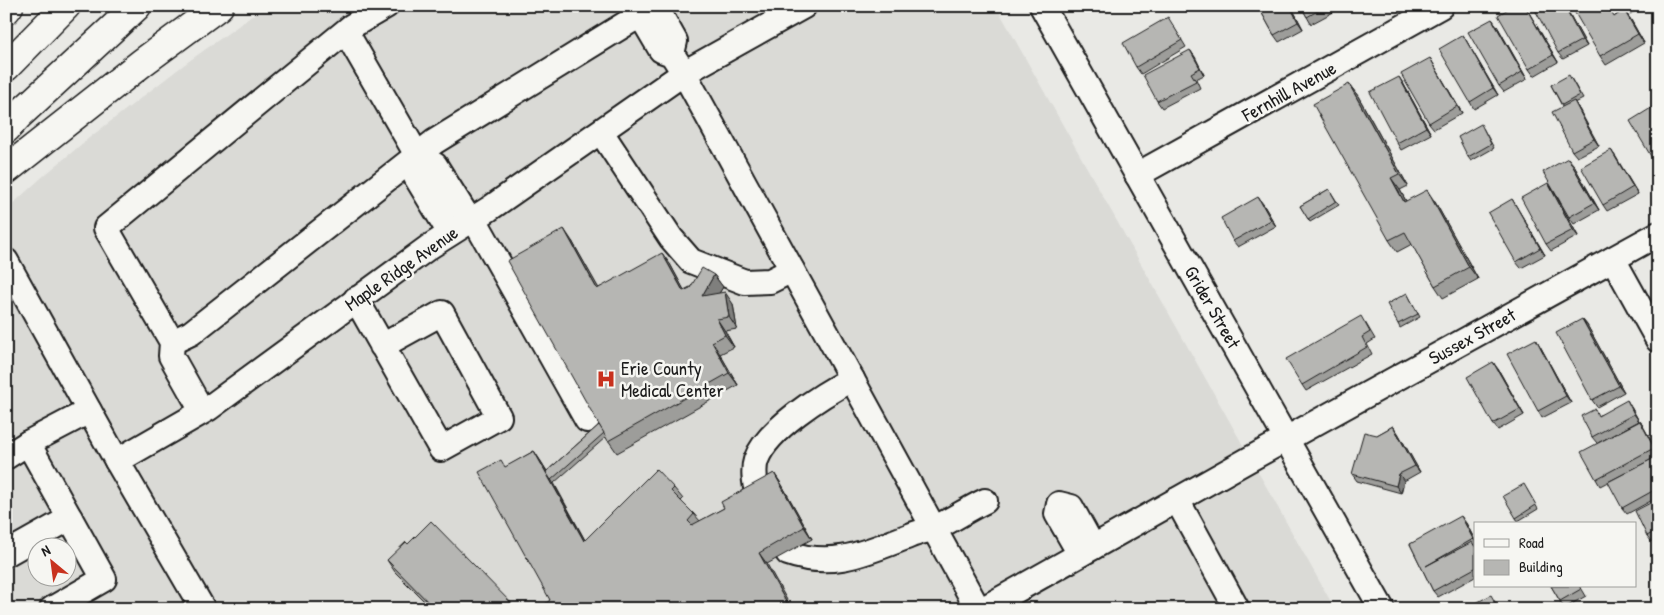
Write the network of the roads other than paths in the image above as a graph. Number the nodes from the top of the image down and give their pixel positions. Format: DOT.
graph roads {
  1 [pos="9,6"];
  2 [pos="66,6"];
  3 [pos="137,6"];
  4 [pos="219,6"];
  5 [pos="386,6"];
  6 [pos="804,6"];
  7 [pos="1042,6"];
  8 [pos="1441,6"];
  9 [pos="6,10"];
  10 [pos="651,10"];
  11 [pos="346,32"];
  12 [pos="678,64"];
  13 [pos="6,67"];
  14 [pos="6,129"];
  15 [pos="600,132"];
  16 [pos="417,155"];
  17 [pos="6,170"];
  18 [pos="1137,175"];
  19 [pos="465,225"];
  20 [pos="1658,234"];
  21 [pos="1613,259"];
  22 [pos="6,261"];
  23 [pos="792,270"];
  24 [pos="356,299"];
  25 [pos="1658,340"];
  26 [pos="172,342"];
  27 [pos="382,346"];
  28 [pos="852,379"];
  29 [pos="209,407"];
  30 [pos="89,411"];
  31 [pos="587,420"];
  32 [pos="1287,438"];
  33 [pos="28,443"];
  34 [pos="6,457"];
  35 [pos="117,461"];
  36 [pos="758,498"];
  37 [pos="985,500"];
  38 [pos="1059,504"];
  39 [pos="1170,504"];
  40 [pos="70,518"];
  41 [pos="934,528"];
  42 [pos="1086,551"];
  43 [pos="788,553"];
  44 [pos="6,554"];
  45 [pos="1232,599"];
  46 [pos="52,609"];
  47 [pos="203,609"];
  48 [pos="978,609"];
  49 [pos="983,609"];
  50 [pos="1382,609"];
  1 -- 9 [label="highway"];
  2 -- 13 [label="highway"];
  3 -- 14 [label="highway"];
  4 -- 17 [label="highway"];
  5 -- 11 [label="street"];
  6 -- 12 [label="street, Maple Ridge Avenue"];
  7 -- 18 [label="street, Grider Street"];
  8 -- 18 [label="street, Fernhill Avenue"];
  10 -- 12 [label="street"];
  10 -- 16 [label="street"];
  11 -- 16 [label="street"];
  11 -- 26 [label="street"];
  12 -- 15 [label="street, Maple Ridge Avenue"];
  12 -- 23 [label="street"];
  15 -- 19 [label="street, Maple Ridge Avenue"];
  15 -- 23 [label="street"];
  16 -- 19 [label="street"];
  16 -- 26 [label="street"];
  18 -- 32 [label="street, Grider Street"];
  19 -- 24 [label="street, Maple Ridge Avenue"];
  19 -- 31 [label="street"];
  20 -- 21 [label="street, Sussex Street"];
  21 -- 25 [label="street"];
  21 -- 32 [label="street, Sussex Street"];
  22 -- 30 [label="street"];
  23 -- 28 [label="street"];
  24 -- 27 [label="street"];
  24 -- 29 [label="street, Maple Ridge Avenue"];
  26 -- 29 [label="street"];
  27 -- 27 [label="street"];
  28 -- 36 [label="street"];
  28 -- 41 [label="street"];
  29 -- 35 [label="street, Maple Ridge Avenue"];
  30 -- 33 [label="street"];
  30 -- 35 [label="street"];
  32 -- 39 [label="street, Sussex Street"];
  32 -- 50 [label="street, Grider Street"];
  33 -- 34 [label="street"];
  33 -- 40 [label="street"];
  35 -- 47 [label="street"];
  37 -- 41 [label="street"];
  38 -- 42 [label="street"];
  39 -- 42 [label="street, Sussex Street"];
  39 -- 45 [label="street"];
  40 -- 44 [label="street"];
  40 -- 46 [label="street"];
  41 -- 43 [label="street"];
  41 -- 48 [label="street"];
  42 -- 49 [label="street, Sussex Street"];
}
